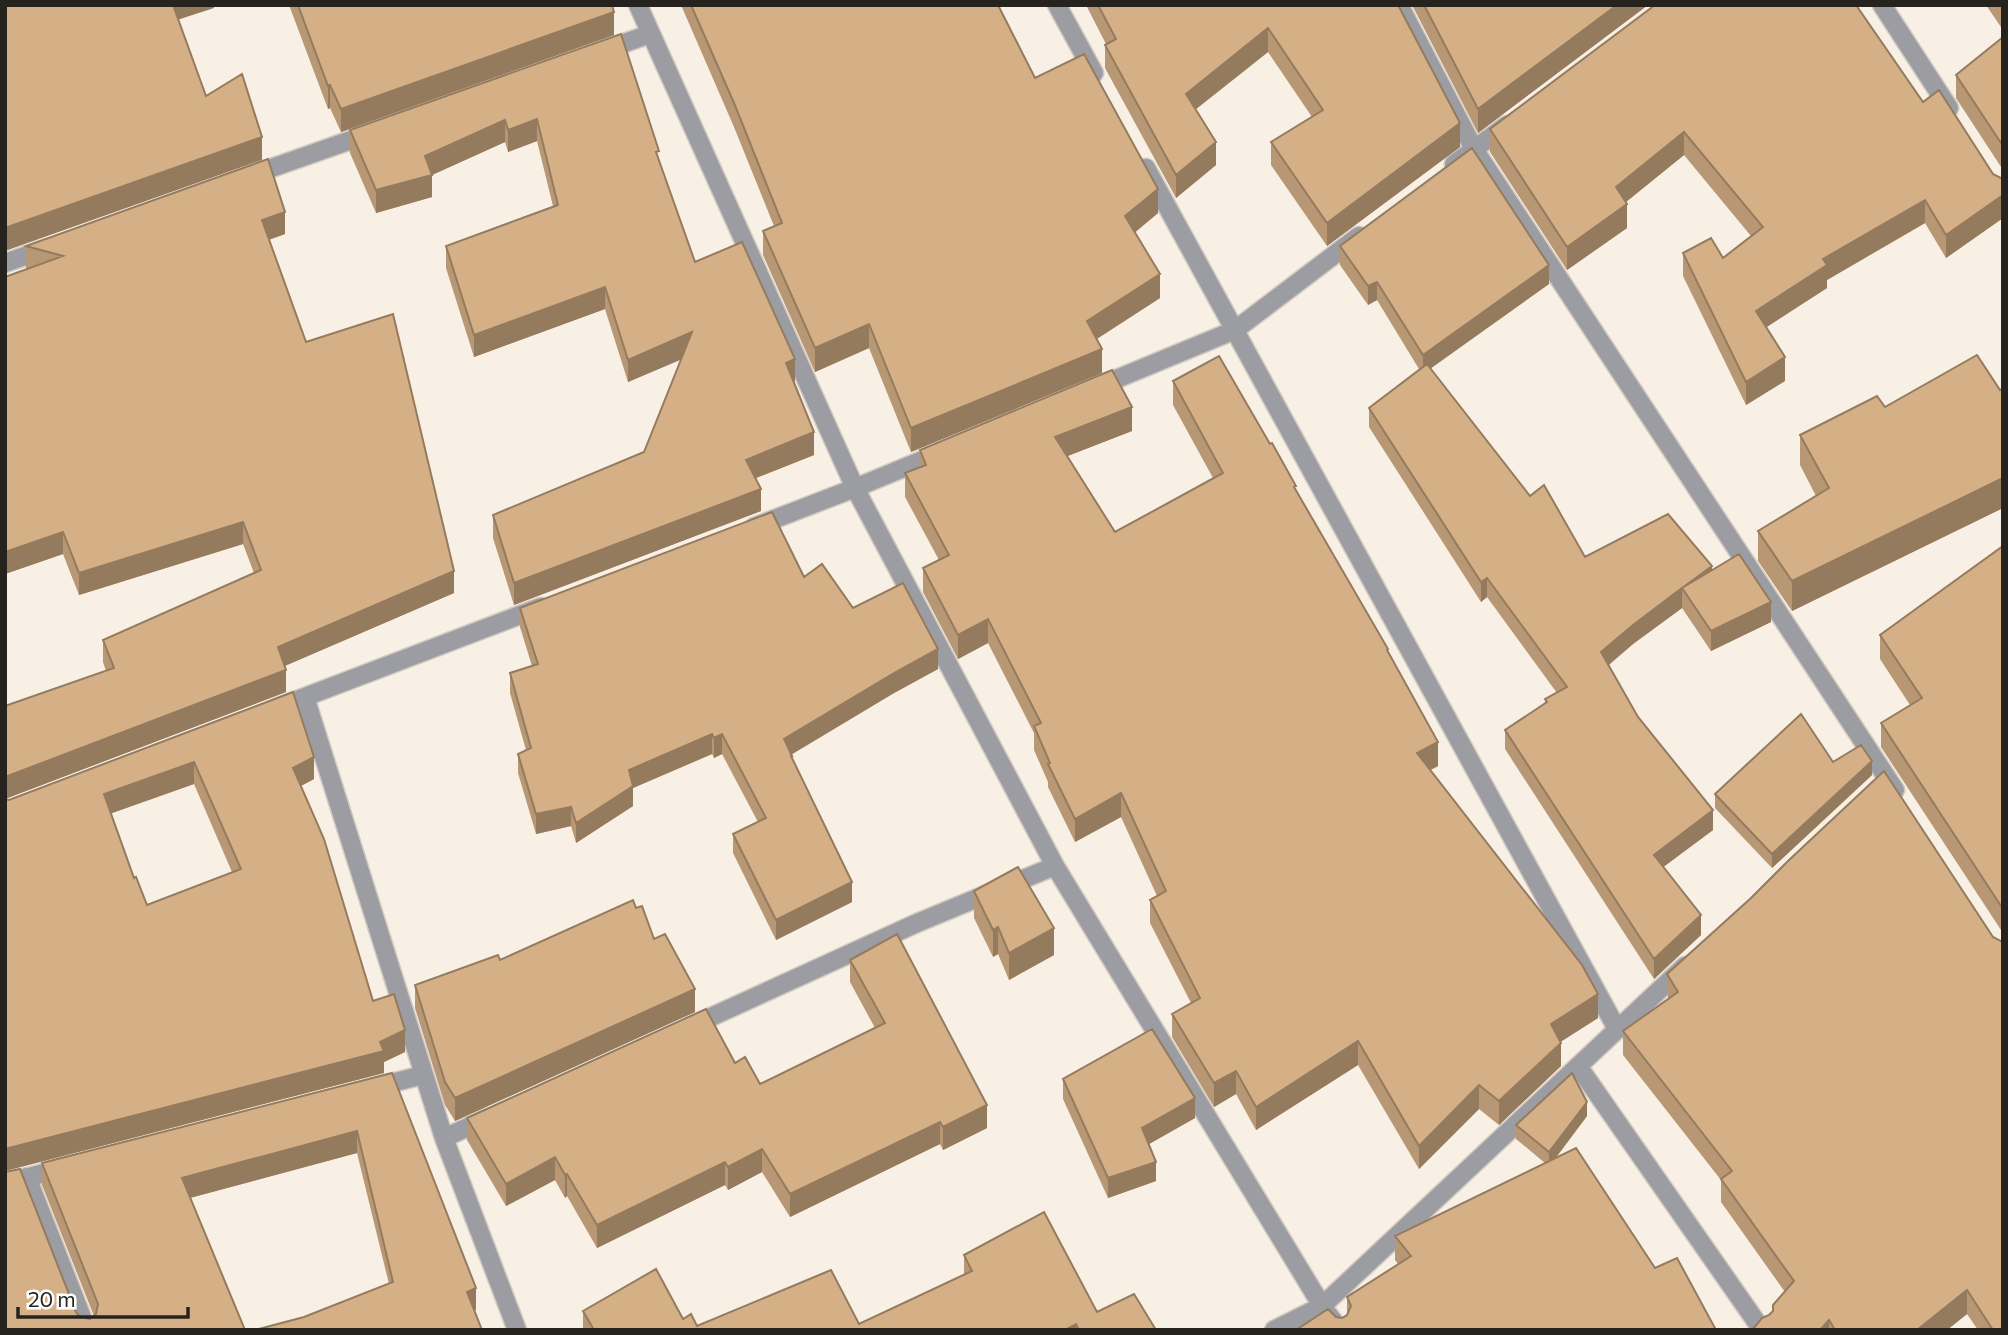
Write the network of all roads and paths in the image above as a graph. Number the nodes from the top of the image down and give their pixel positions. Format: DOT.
graph roads {
  1 [pos="638,5"];
  2 [pos="1057,5"];
  3 [pos="1399,5"];
  4 [pos="1882,5"];
  5 [pos="650,34"];
  6 [pos="584,57"];
  7 [pos="1103,89"];
  8 [pos="1517,117"];
  9 [pos="1958,121"];
  10 [pos="387,127"];
  11 [pos="1136,149"];
  12 [pos="1474,149"];
  13 [pos="1441,174"];
  14 [pos="229,183"];
  15 [pos="1376,223"];
  16 [pos="58,244"];
  17 [pos="5,263"];
  18 [pos="1235,330"];
  19 [pos="1083,393"];
  20 [pos="956,446"];
  21 [pos="855,488"];
  22 [pos="740,532"];
  23 [pos="561,600"];
  24 [pos="305,697"];
  25 [pos="266,712"];
  26 [pos="1901,799"];
  27 [pos="1055,866"];
  28 [pos="1697,954"];
  29 [pos="1617,1029"];
  30 [pos="668,1036"];
  31 [pos="1578,1066"];
  32 [pos="423,1074"];
  33 [pos="357,1092"];
  34 [pos="506,1110"];
  35 [pos="444,1138"];
  36 [pos="80,1164"];
  37 [pos="27,1177"];
  38 [pos="5,1183"];
  39 [pos="1322,1306"];
  40 [pos="87,1330"];
  41 [pos="517,1330"];
  42 [pos="1274,1330"];
  43 [pos="1340,1330"];
  44 [pos="1762,1330"];
  1 -- 5 [label="street"];
  2 -- 7 [label="street"];
  3 -- 12 [label="street"];
  4 -- 9 [label="street"];
  5 -- 6 [label="street"];
  5 -- 21 [label="street"];
  8 -- 12 [label="street"];
  10 -- 14 [label="street"];
  11 -- 18 [label="street"];
  12 -- 13 [label="street"];
  12 -- 26 [label="street"];
  15 -- 18 [label="street"];
  16 -- 17 [label="street"];
  18 -- 19 [label="street"];
  18 -- 29 [label="street"];
  20 -- 21 [label="street"];
  21 -- 22 [label="street"];
  21 -- 27 [label="street"];
  23 -- 24 [label="street"];
  24 -- 25 [label="street"];
  24 -- 32 [label="street"];
  27 -- 30 [label="street"];
  27 -- 39 [label="street"];
  28 -- 29 [label="street"];
  29 -- 31 [label="street"];
  31 -- 39 [label="street"];
  31 -- 44 [label="street"];
  32 -- 33 [label="street"];
  32 -- 35 [label="street"];
  34 -- 35 [label="street"];
  35 -- 41 [label="street"];
  36 -- 37 [label="street"];
  37 -- 38 [label="street"];
  37 -- 40 [label="street"];
  39 -- 42 [label="street"];
  39 -- 43 [label="street"];
}
